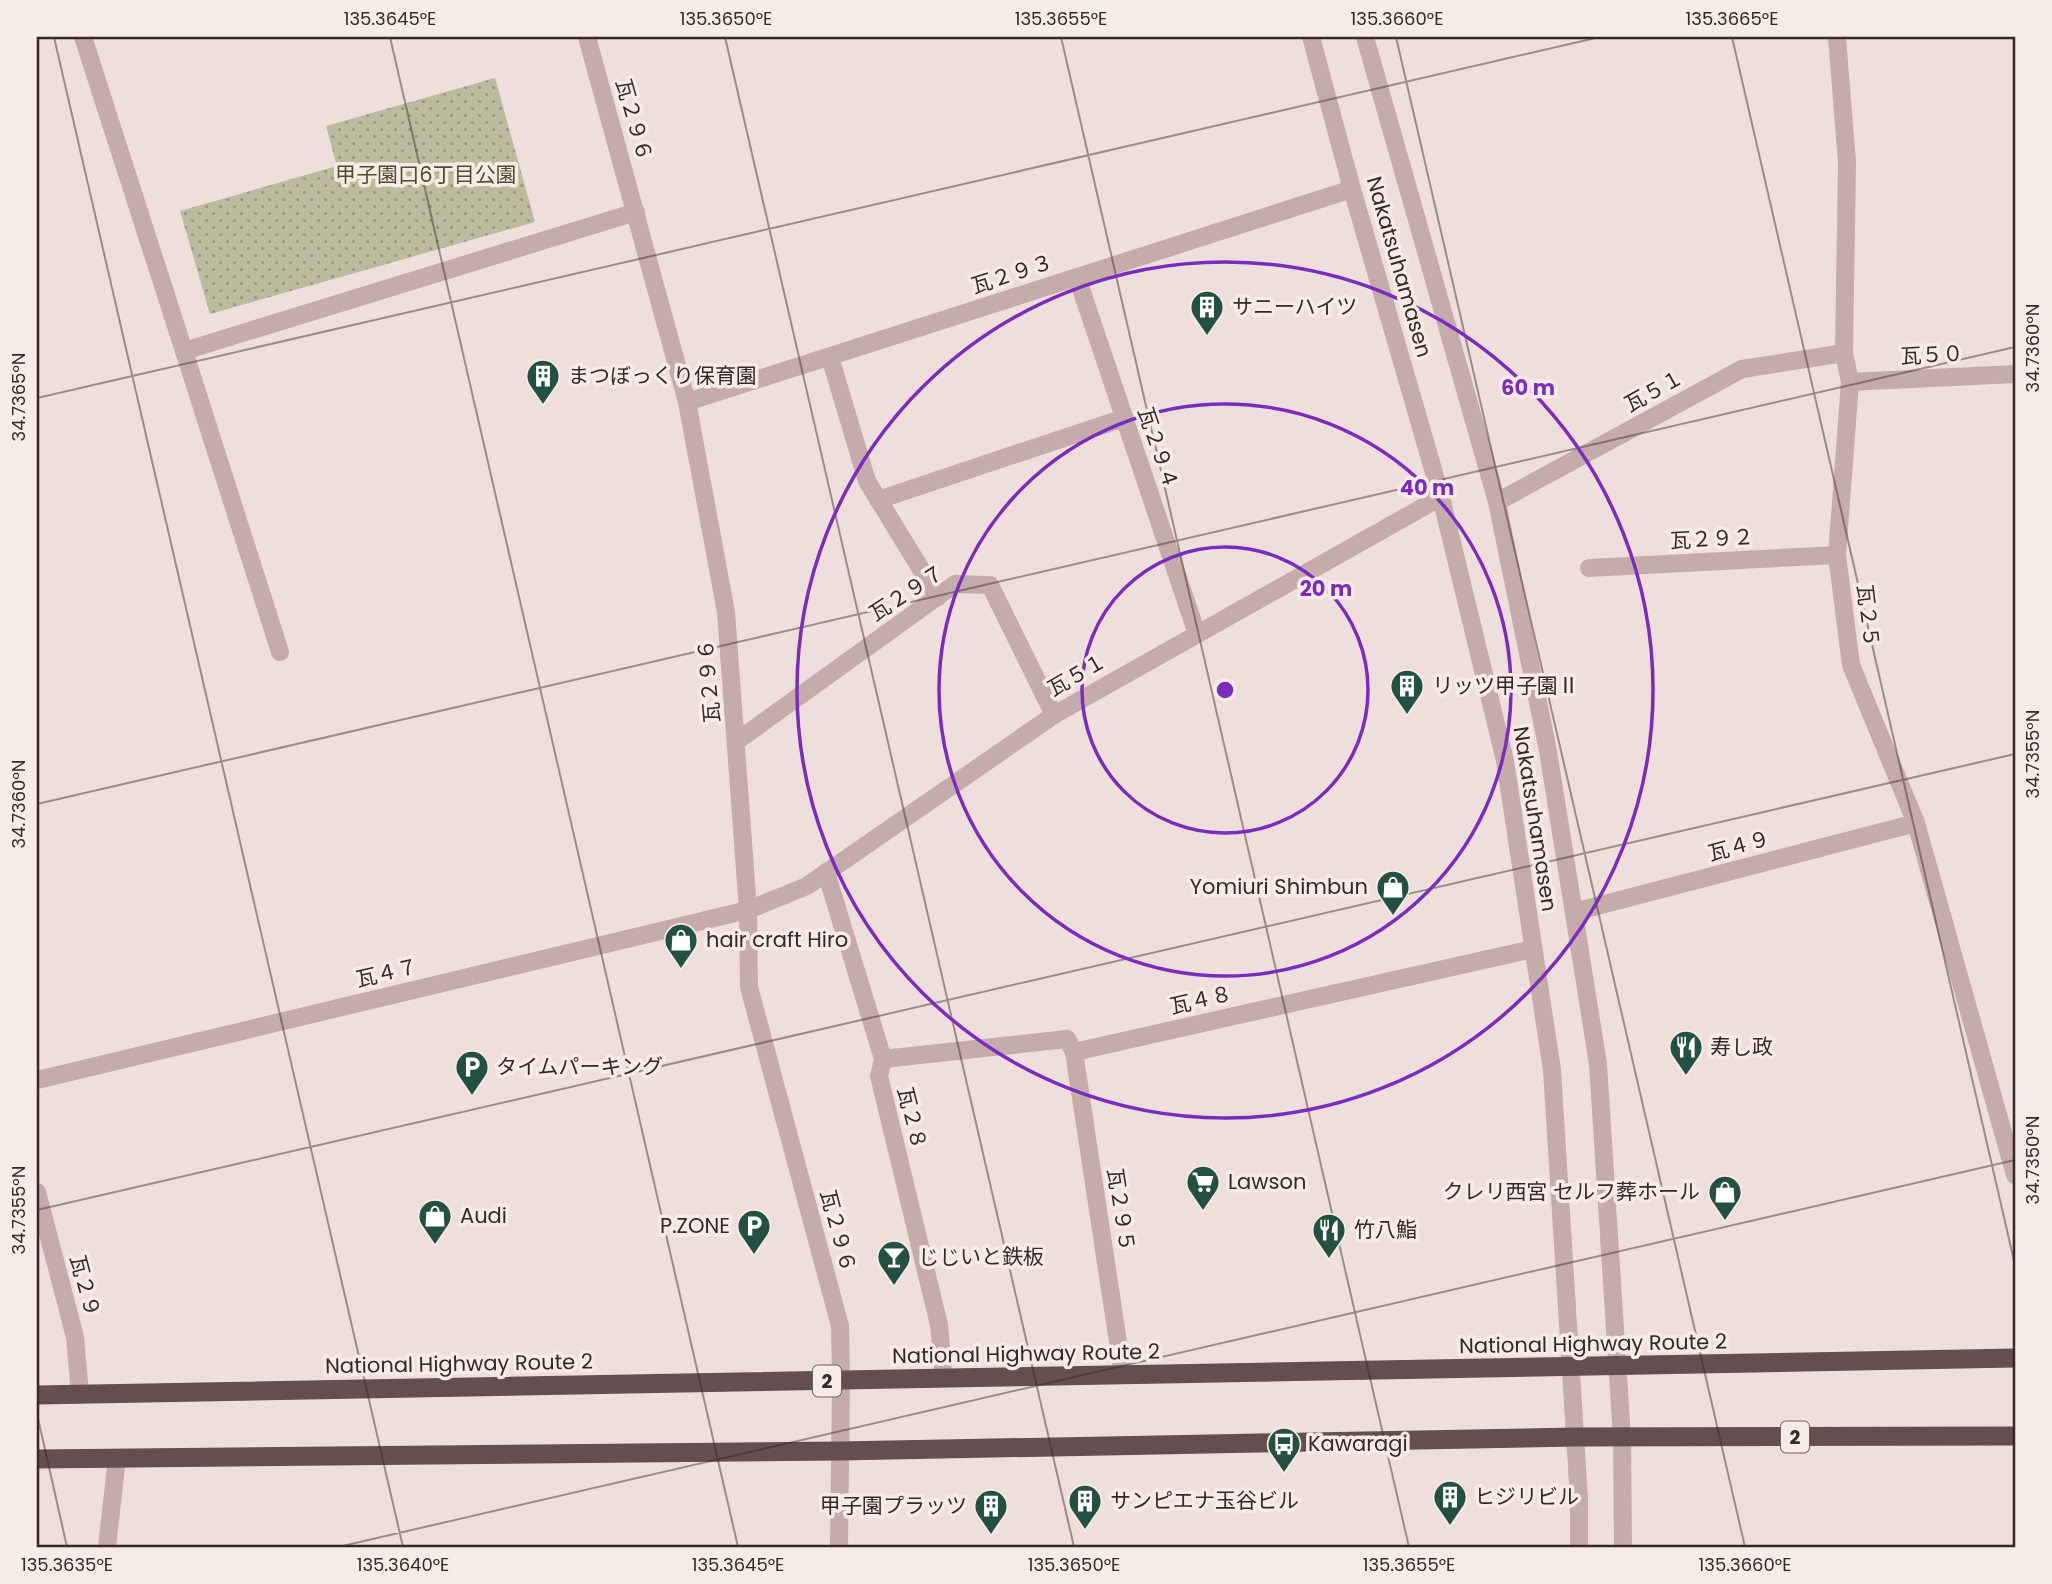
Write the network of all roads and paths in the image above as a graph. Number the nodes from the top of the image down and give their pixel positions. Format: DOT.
graph roads {
  1 [pos="83,37"];
  2 [pos="587,37"];
  3 [pos="1311,37"];
  4 [pos="1365,37"];
  5 [pos="1837,37"];
  6 [pos="1352,189"];
  7 [pos="636,212"];
  8 [pos="1077,277"];
  9 [pos="184,351"];
  10 [pos="1844,352"];
  11 [pos="830,357"];
  12 [pos="2015,374"];
  13 [pos="1850,382"];
  14 [pos="687,402"];
  15 [pos="1124,418"];
  16 [pos="1441,497"];
  17 [pos="878,500"];
  18 [pos="1497,502"];
  19 [pos="1837,555"];
  20 [pos="1589,568"];
  21 [pos="938,597"];
  22 [pos="1196,634"];
  23 [pos="280,652"];
  24 [pos="1054,715"];
  25 [pos="737,741"];
  26 [pos="1916,823"];
  27 [pos="826,872"];
  28 [pos="748,910"];
  29 [pos="1574,912"];
  30 [pos="1533,949"];
  31 [pos="1074,1052"];
  32 [pos="883,1059"];
  33 [pos="37,1080"];
  34 [pos="2015,1175"];
  35 [pos="37,1192"];
  36 [pos="2015,1358"];
  37 [pos="1572,1366"];
  38 [pos="1618,1367"];
  39 [pos="1123,1375"];
  40 [pos="944,1378"];
  41 [pos="841,1381"];
  42 [pos="80,1394"];
  43 [pos="37,1395"];
  44 [pos="2015,1436"];
  45 [pos="1575,1437"];
  46 [pos="1622,1438"];
  47 [pos="840,1451"];
  48 [pos="117,1458"];
  49 [pos="37,1459"];
  50 [pos="107,1547"];
  51 [pos="839,1547"];
  52 [pos="1579,1547"];
  53 [pos="1623,1547"];
  1 -- 9 [label="street"];
  2 -- 7 [label="street, 瓦２９６"];
  3 -- 6 [label="street, Nakatsuhamasen"];
  4 -- 18 [label="street, Nakatsuhamasen"];
  5 -- 10 [label="street, 瓦２５"];
  6 -- 8 [label="street, 瓦２９３"];
  6 -- 16 [label="street, Nakatsuhamasen"];
  7 -- 9 [label="street"];
  7 -- 14 [label="street, 瓦２９６"];
  8 -- 11 [label="street, 瓦２９３"];
  8 -- 15 [label="street, 瓦２９４"];
  9 -- 23 [label="street"];
  10 -- 13 [label="street, 瓦２５"];
  10 -- 18 [label="street, 瓦５１"];
  11 -- 14 [label="street, 瓦２９３"];
  11 -- 17 [label="street"];
  12 -- 13 [label="street, 瓦５０"];
  13 -- 19 [label="street, 瓦２５"];
  14 -- 25 [label="street, 瓦２９６"];
  15 -- 17 [label="street"];
  15 -- 22 [label="street, 瓦２９４"];
  16 -- 22 [label="street, 瓦５１"];
  16 -- 30 [label="street, Nakatsuhamasen"];
  17 -- 21 [label="street"];
  18 -- 29 [label="street, Nakatsuhamasen"];
  19 -- 20 [label="street, 瓦２９２"];
  19 -- 26 [label="street, 瓦２５"];
  21 -- 24 [label="street, 瓦２９７"];
  21 -- 25 [label="street, 瓦２９７"];
  22 -- 24 [label="street, 瓦５１"];
  24 -- 27 [label="street, 瓦５１"];
  25 -- 28 [label="street, 瓦２９６"];
  26 -- 29 [label="street, 瓦４９"];
  26 -- 34 [label="street, 瓦２５"];
  27 -- 28 [label="street, 瓦５１"];
  27 -- 32 [label="street, 瓦２８"];
  28 -- 33 [label="street, 瓦４７"];
  28 -- 41 [label="street, 瓦２９６"];
  29 -- 38 [label="street, Nakatsuhamasen"];
  30 -- 31 [label="street, 瓦４８"];
  30 -- 37 [label="street, Nakatsuhamasen"];
  31 -- 32 [label="street"];
  31 -- 39 [label="street, 瓦２９５"];
  32 -- 40 [label="street, 瓦２８"];
  35 -- 42 [label="street, 瓦２９"];
  36 -- 38 [label="highway, National Highway Route 2 / 2"];
  37 -- 38 [label="highway, National Highway Route 2 / 2"];
  37 -- 39 [label="highway, National Highway Route 2 / 2"];
  37 -- 45 [label="street, Nakatsuhamasen"];
  38 -- 46 [label="street, Nakatsuhamasen"];
  39 -- 40 [label="highway, National Highway Route 2 / 2"];
  40 -- 41 [label="highway, National Highway Route 2 / 2"];
  41 -- 42 [label="highway, National Highway Route 2 / 2"];
  41 -- 47 [label="street, 瓦２９６"];
  42 -- 43 [label="highway, National Highway Route 2 / 2"];
  44 -- 46 [label="highway, 2"];
  45 -- 46 [label="highway, 2"];
  45 -- 47 [label="highway, 2"];
  45 -- 52 [label="street, Nakatsuhamasen"];
  46 -- 53 [label="street, Nakatsuhamasen"];
  47 -- 48 [label="highway, 2"];
  47 -- 51 [label="street, 瓦２９６"];
  48 -- 49 [label="highway, 2"];
  48 -- 50 [label="street"];
}
